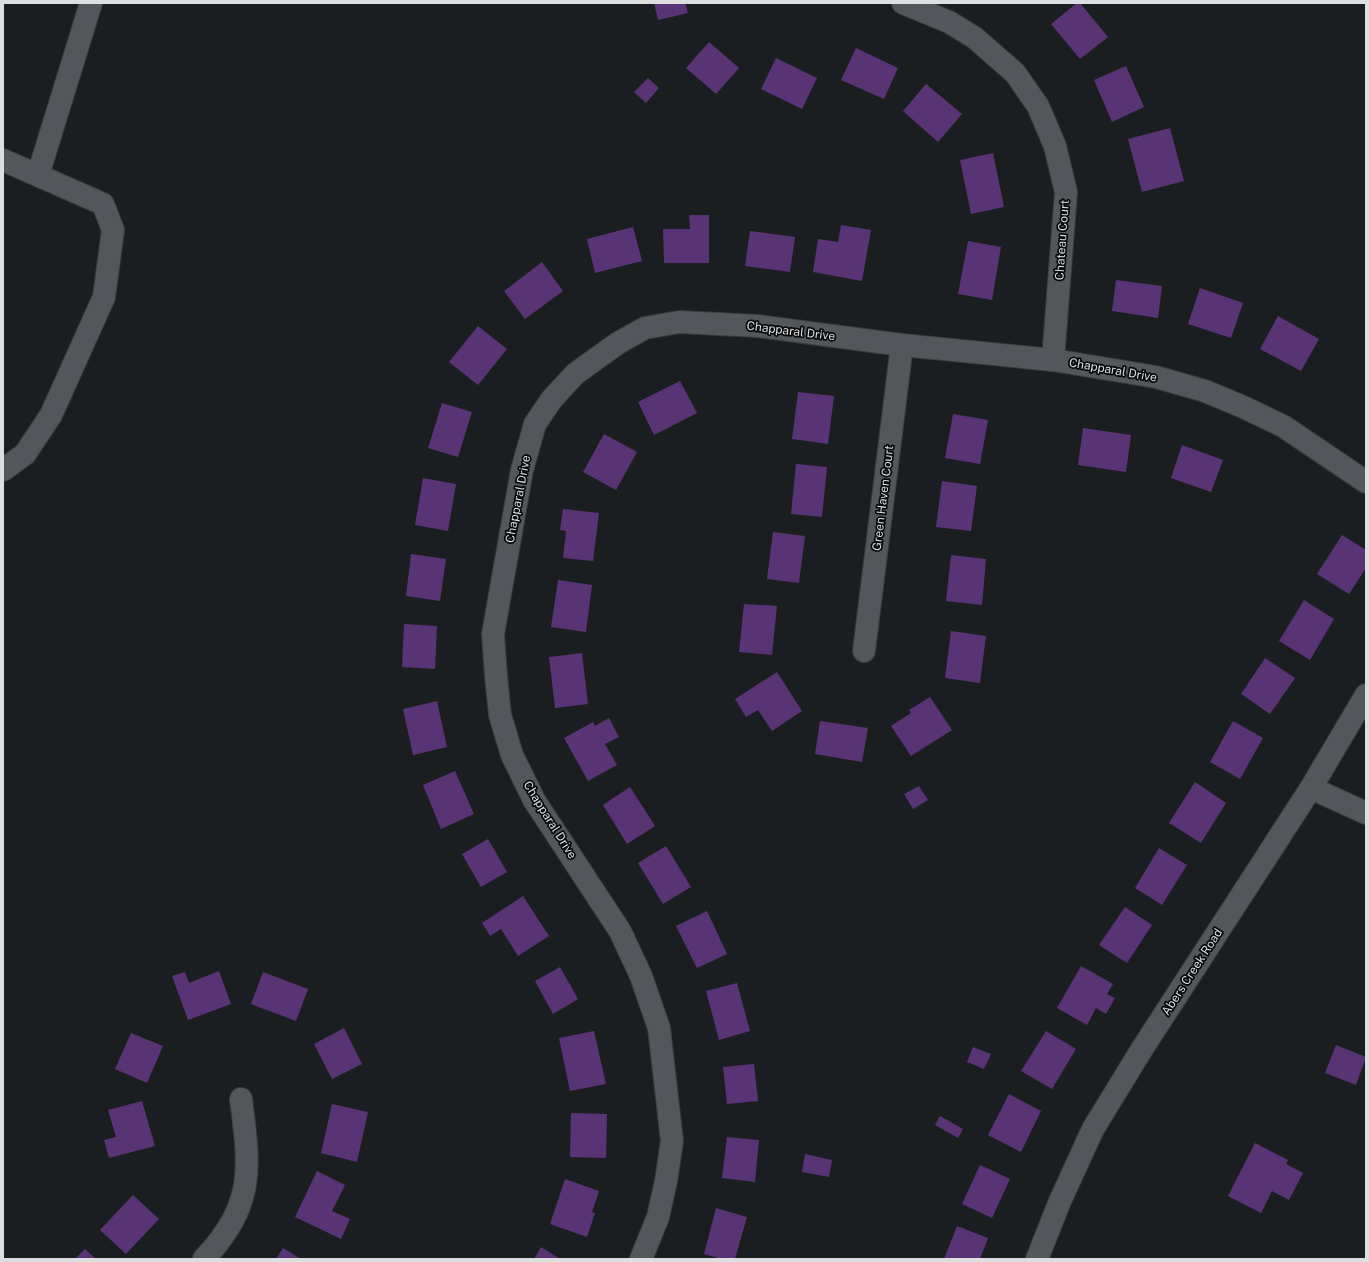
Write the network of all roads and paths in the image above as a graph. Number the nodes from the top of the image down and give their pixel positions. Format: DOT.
graph roads {
  1 [pos="91,3"];
  2 [pos="903,3"];
  3 [pos="3,160"];
  4 [pos="38,175"];
  5 [pos="902,345"];
  6 [pos="1053,360"];
  7 [pos="3,470"];
  8 [pos="1366,482"];
  9 [pos="864,651"];
  10 [pos="1366,695"];
  11 [pos="1311,788"];
  12 [pos="1366,813"];
  13 [pos="241,1099"];
  14 [pos="204,1259"];
  15 [pos="641,1259"];
  16 [pos="1037,1259"];
  1 -- 4 [label="street"];
  2 -- 6 [label="street, Chateau Court"];
  3 -- 4 [label="street"];
  4 -- 7 [label="street"];
  5 -- 6 [label="street, Chapparal Drive"];
  5 -- 9 [label="street, Green Haven Court"];
  5 -- 15 [label="street, Chapparal Drive"];
  6 -- 8 [label="street, Chapparal Drive"];
  10 -- 11 [label="street, Abers Creek Road"];
  11 -- 12 [label="street"];
  11 -- 16 [label="street, Abers Creek Road"];
  13 -- 14 [label="street"];
}
